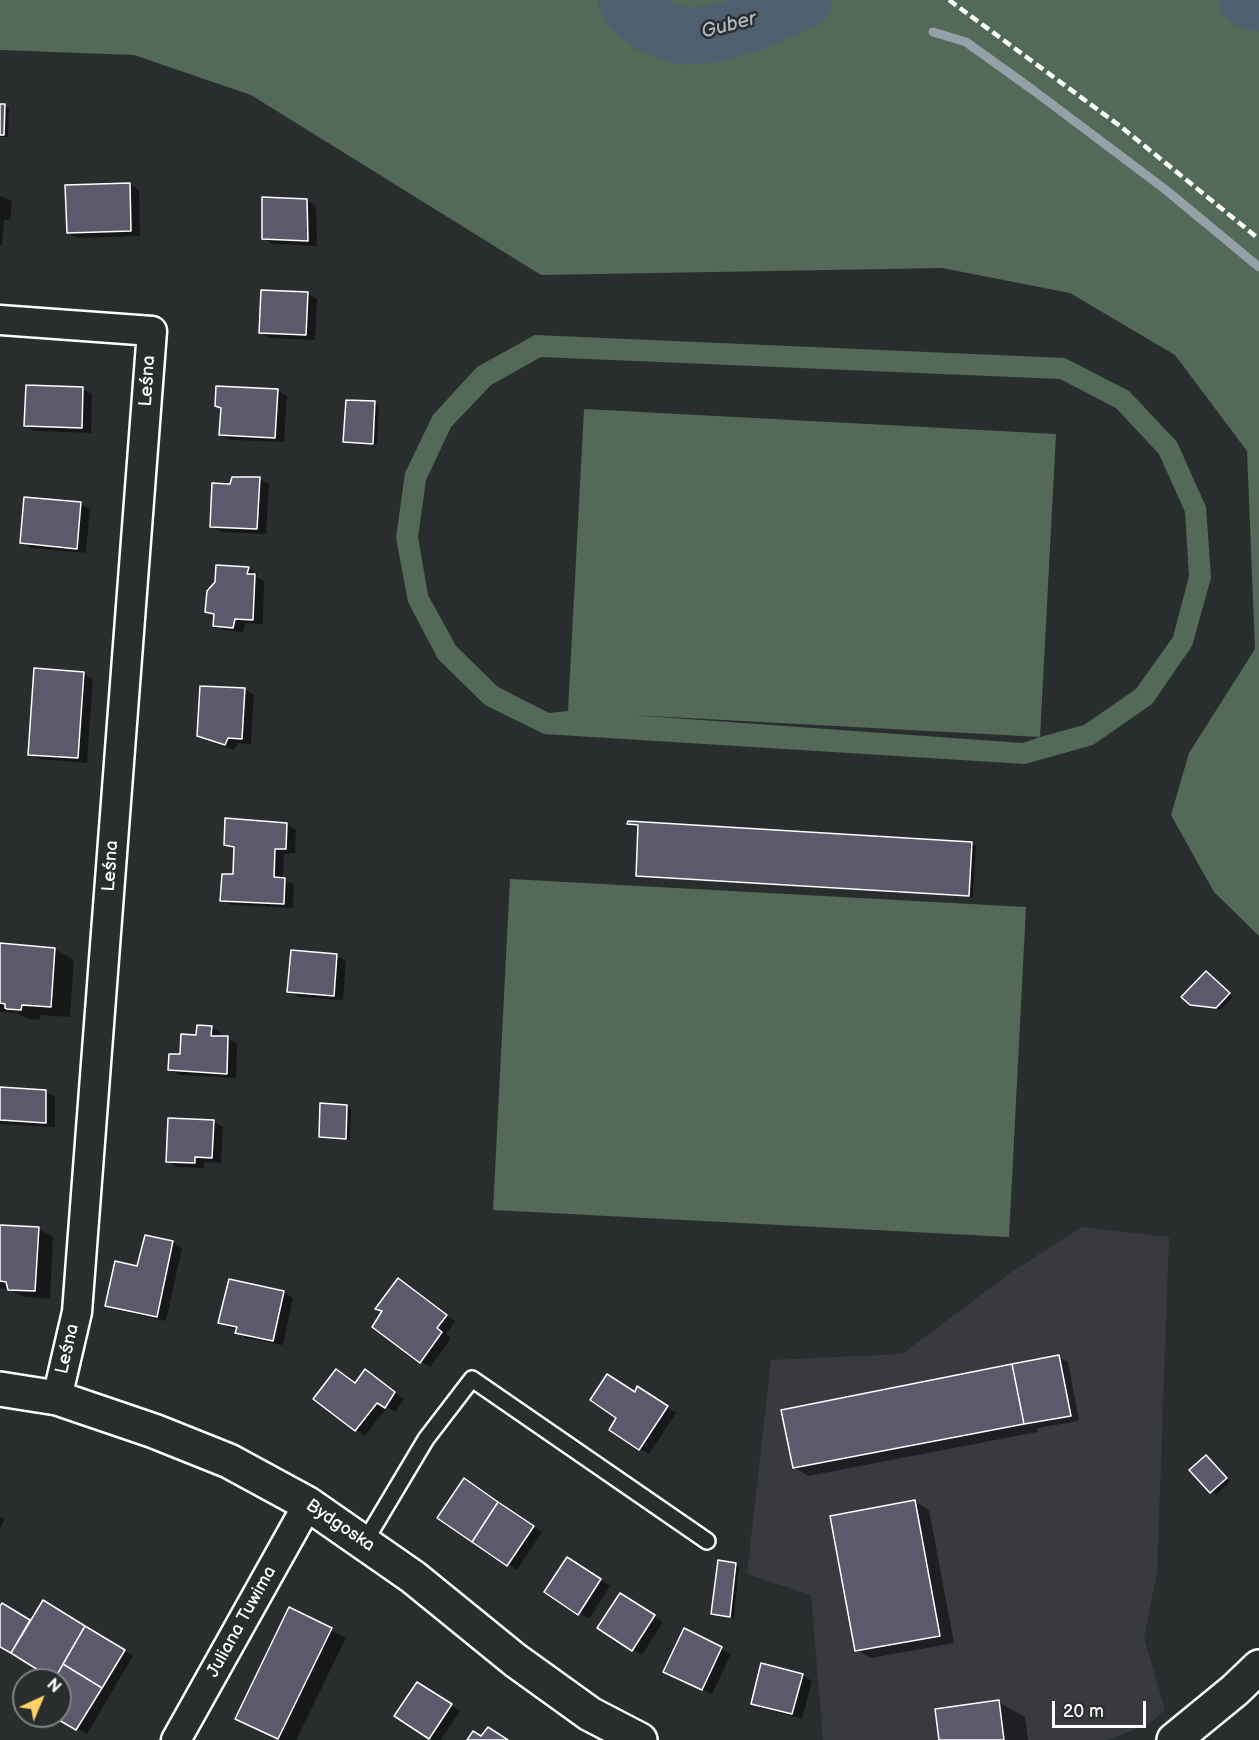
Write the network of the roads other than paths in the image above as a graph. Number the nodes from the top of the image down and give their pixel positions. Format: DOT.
graph roads {
  1 [pos="0,320"];
  2 [pos="0,1389"];
  3 [pos="57,1398"];
  4 [pos="308,1504"];
  5 [pos="707,1541"];
  6 [pos="364,1543"];
  7 [pos="1259,1667"];
  8 [pos="176,1740"];
  9 [pos="640,1740"];
  10 [pos="1174,1740"];
  1 -- 3 [label="street, Leśna"];
  2 -- 3 [label="main road, Bydgoska"];
  3 -- 4 [label="main road, Bydgoska"];
  4 -- 6 [label="main road, Bydgoska"];
  4 -- 8 [label="street, Juliana Tuwima"];
  5 -- 6 [label="lane"];
  6 -- 9 [label="main road, Bydgoska"];
  7 -- 10 [label="main road"];
}
